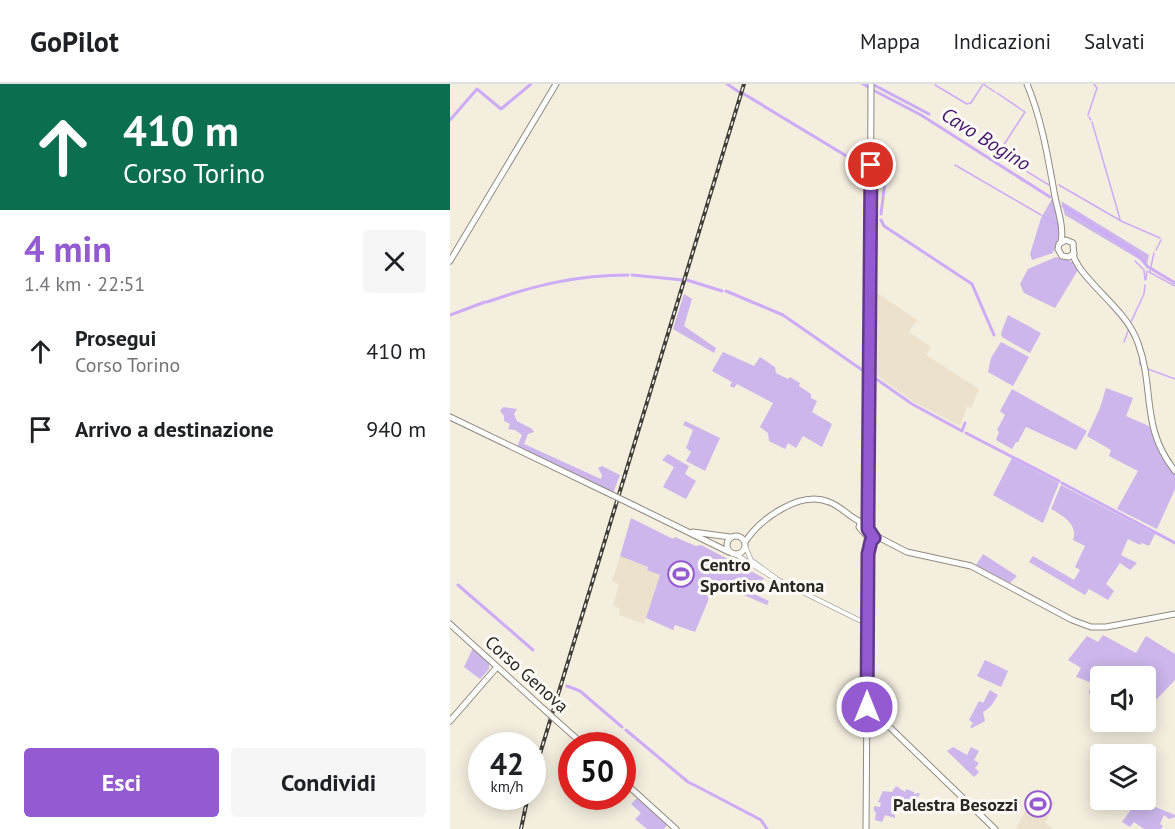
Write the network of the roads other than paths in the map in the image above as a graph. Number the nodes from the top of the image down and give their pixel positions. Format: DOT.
graph roads {
  1 [pos="556,84"];
  2 [pos="1027,84"];
  3 [pos="871,85"];
  4 [pos="1062,228"];
  5 [pos="1068,240"];
  6 [pos="1061,242"];
  7 [pos="1074,253"];
  8 [pos="1067,257"];
  9 [pos="450,261"];
  10 [pos="1079,267"];
  11 [pos="450,417"];
  12 [pos="1175,471"];
  13 [pos="863,524"];
  14 [pos="758,527"];
  15 [pos="686,531"];
  16 [pos="732,536"];
  17 [pos="871,538"];
  18 [pos="745,544"];
  19 [pos="732,553"];
  20 [pos="778,579"];
  21 [pos="1175,614"];
  22 [pos="450,624"];
  23 [pos="867,624"];
  24 [pos="490,660"];
  25 [pos="499,668"];
  26 [pos="491,673"];
  27 [pos="867,713"];
  28 [pos="450,716"];
  29 [pos="450,721"];
  30 [pos="569,732"];
  31 [pos="636,793"];
  32 [pos="676,829"];
  33 [pos="866,829"];
  34 [pos="990,829"];
  35 [pos="995,829"];
  1 -- 9 [label="main road"];
  2 -- 4 [label="main road"];
  3 -- 13 [label="main road"];
  4 -- 5 [label="main road"];
  4 -- 6 [label="main road"];
  5 -- 6 [label="main road"];
  5 -- 7 [label="main road"];
  6 -- 8 [label="main road"];
  7 -- 8 [label="main road"];
  7 -- 10 [label="main road"];
  8 -- 10 [label="main road"];
  10 -- 12 [label="main road"];
  11 -- 15 [label="main road, bridge"];
  13 -- 14 [label="main road"];
  13 -- 17 [label="main road"];
  13 -- 17 [label="main road"];
  14 -- 16 [label="main road"];
  14 -- 18 [label="main road"];
  15 -- 16 [label="main road"];
  15 -- 19 [label="main road"];
  16 -- 18 [label="main road"];
  16 -- 19 [label="main road"];
  17 -- 21 [label="main road"];
  17 -- 23 [label="main road"];
  18 -- 19 [label="main road"];
  18 -- 20 [label="street"];
  19 -- 20 [label="street"];
  20 -- 23 [label="street"];
  22 -- 24 [label="main road, Corso Genova"];
  23 -- 27 [label="main road"];
  24 -- 25 [label="main road, Corso Genova"];
  24 -- 26 [label="main road"];
  25 -- 26 [label="main road"];
  25 -- 30 [label="main road, Corso Genova, bridge"];
  26 -- 28 [label="main road"];
  26 -- 29 [label="main road"];
  27 -- 33 [label="main road"];
  27 -- 34 [label="main road"];
  27 -- 35 [label="main road"];
  31 -- 32 [label="main road"];
}
